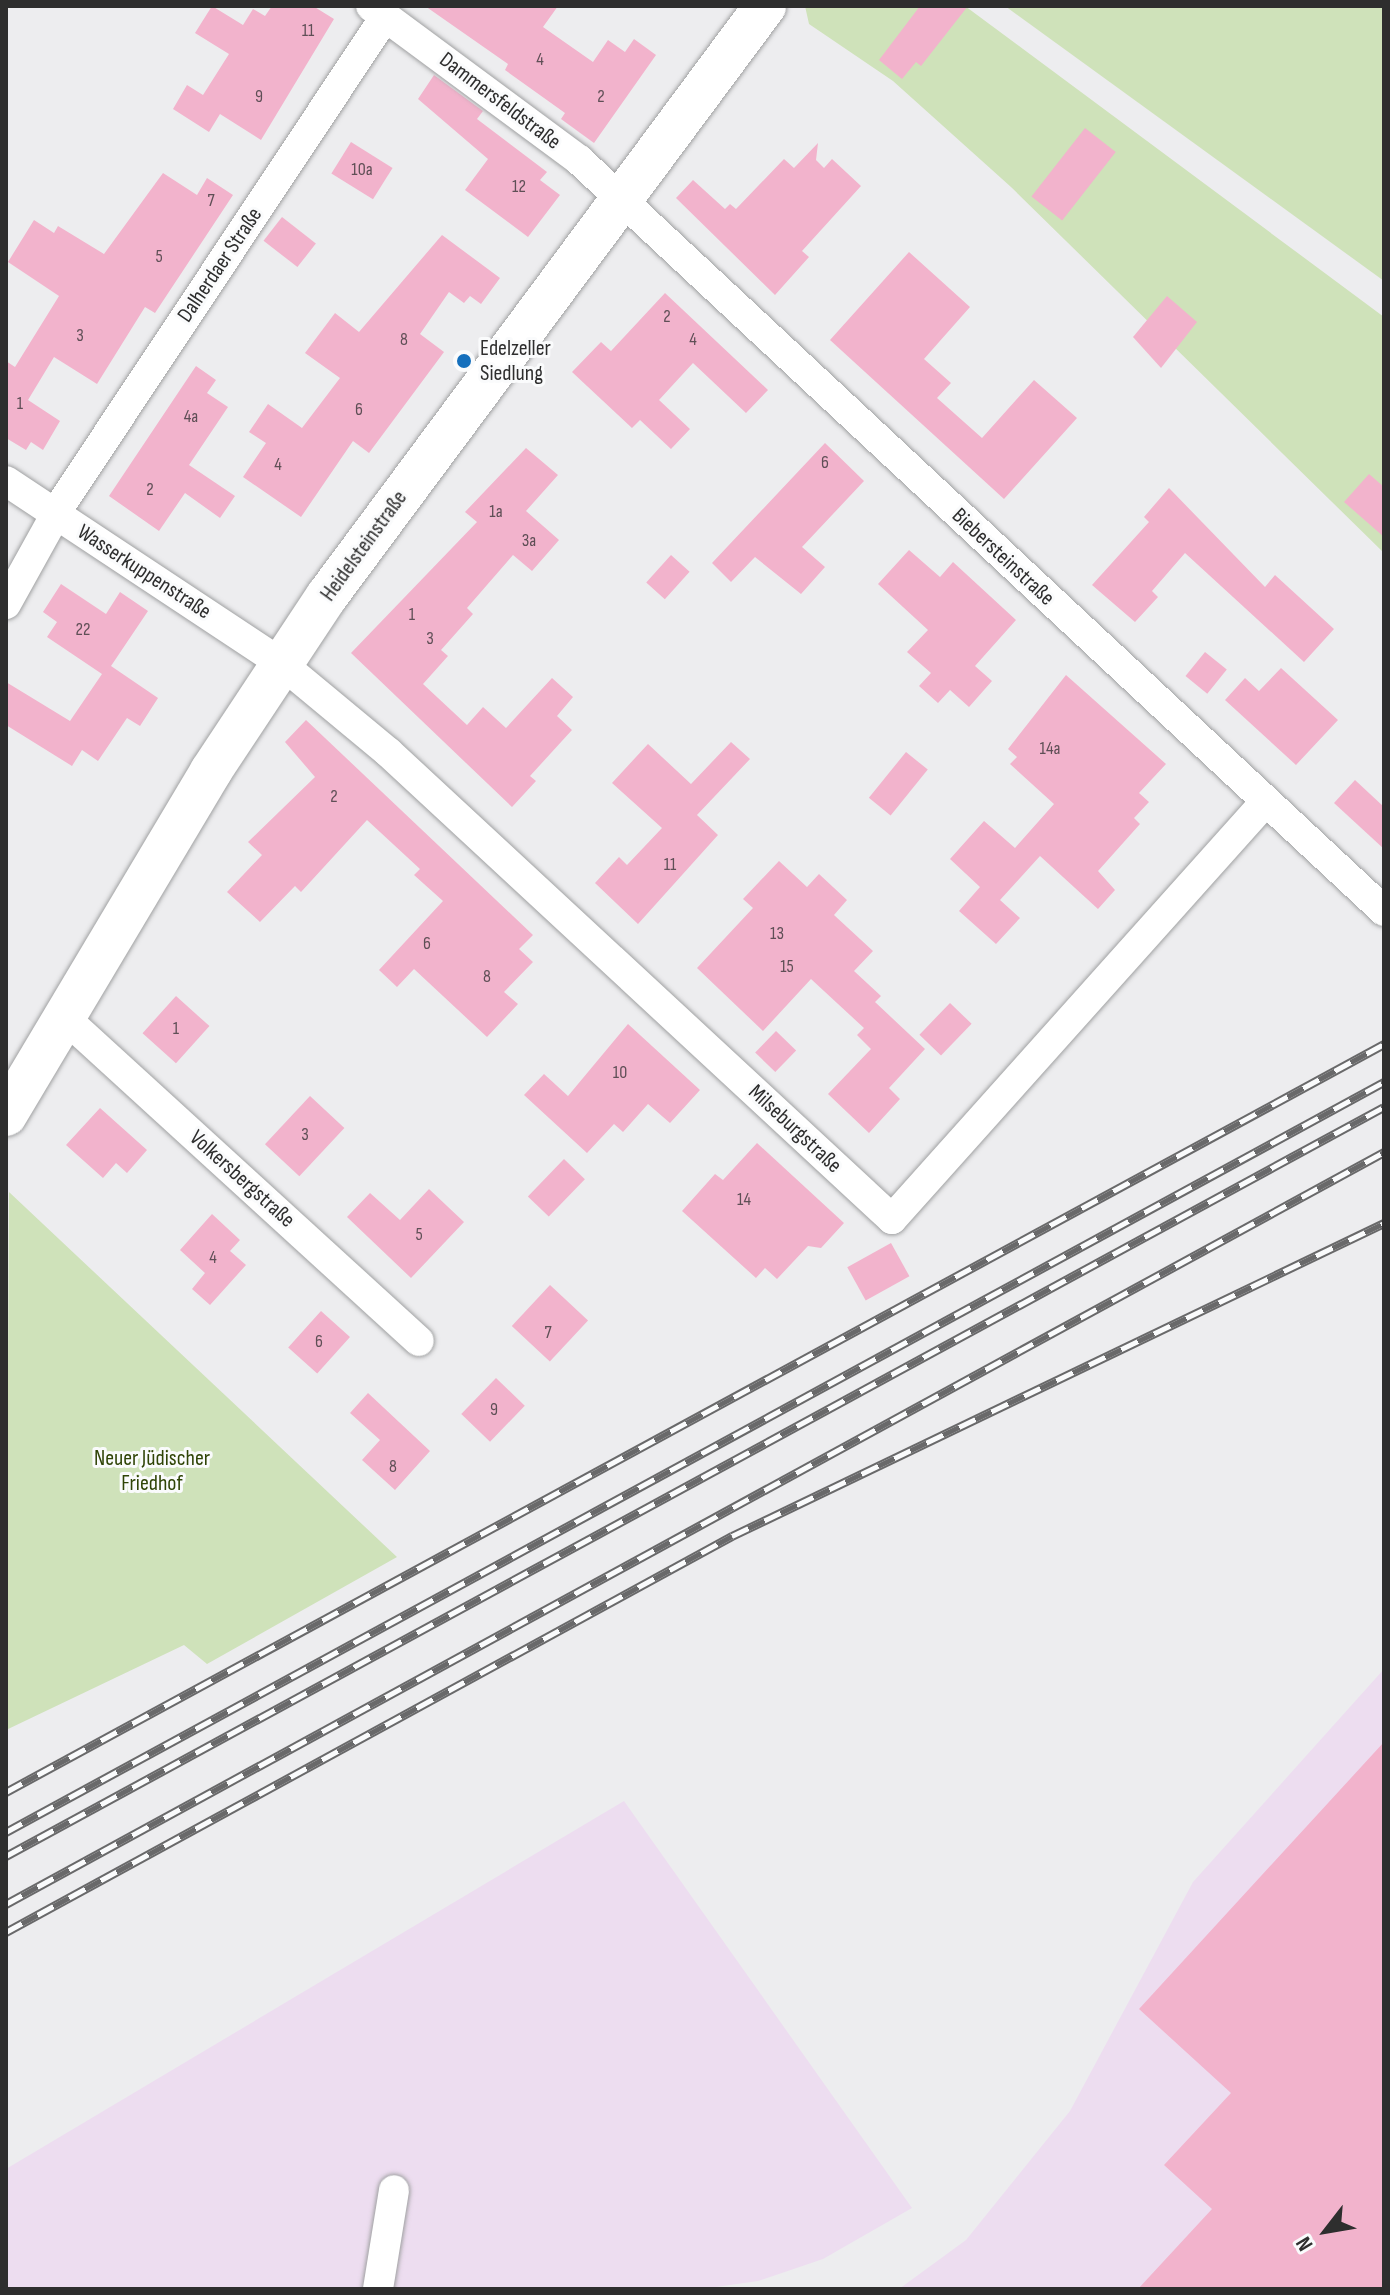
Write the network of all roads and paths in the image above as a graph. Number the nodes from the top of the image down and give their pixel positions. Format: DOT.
graph roads {
  1 [pos="765,6"];
  2 [pos="378,11"];
  3 [pos="622,205"];
  4 [pos="6,481"];
  5 [pos="56,514"];
  6 [pos="6,604"];
  7 [pos="282,664"];
  8 [pos="1266,801"];
  9 [pos="1384,911"];
  10 [pos="65,1018"];
  11 [pos="6,1115"];
  12 [pos="419,1341"];
  13 [pos="394,2190"];
  14 [pos="378,2289"];
  1 -- 3 [label="main road, Heidelsteinstraße"];
  2 -- 3 [label="street, Dammersfeldstraße"];
  2 -- 5 [label="street, Dalherdaer Straße"];
  3 -- 7 [label="main road, Heidelsteinstraße"];
  3 -- 8 [label="street, Biebersteinstraße"];
  4 -- 5 [label="street, Wasserkuppenstraße"];
  5 -- 6 [label="street, Dalherdaer Straße"];
  5 -- 7 [label="street, Wasserkuppenstraße"];
  7 -- 8 [label="street, Milseburgstraße"];
  7 -- 10 [label="main road, Heidelsteinstraße"];
  8 -- 9 [label="street, Biebersteinstraße"];
  10 -- 11 [label="main road, Heidelsteinstraße"];
  10 -- 12 [label="street, Volkersbergstraße"];
  13 -- 14 [label="street"];
}
